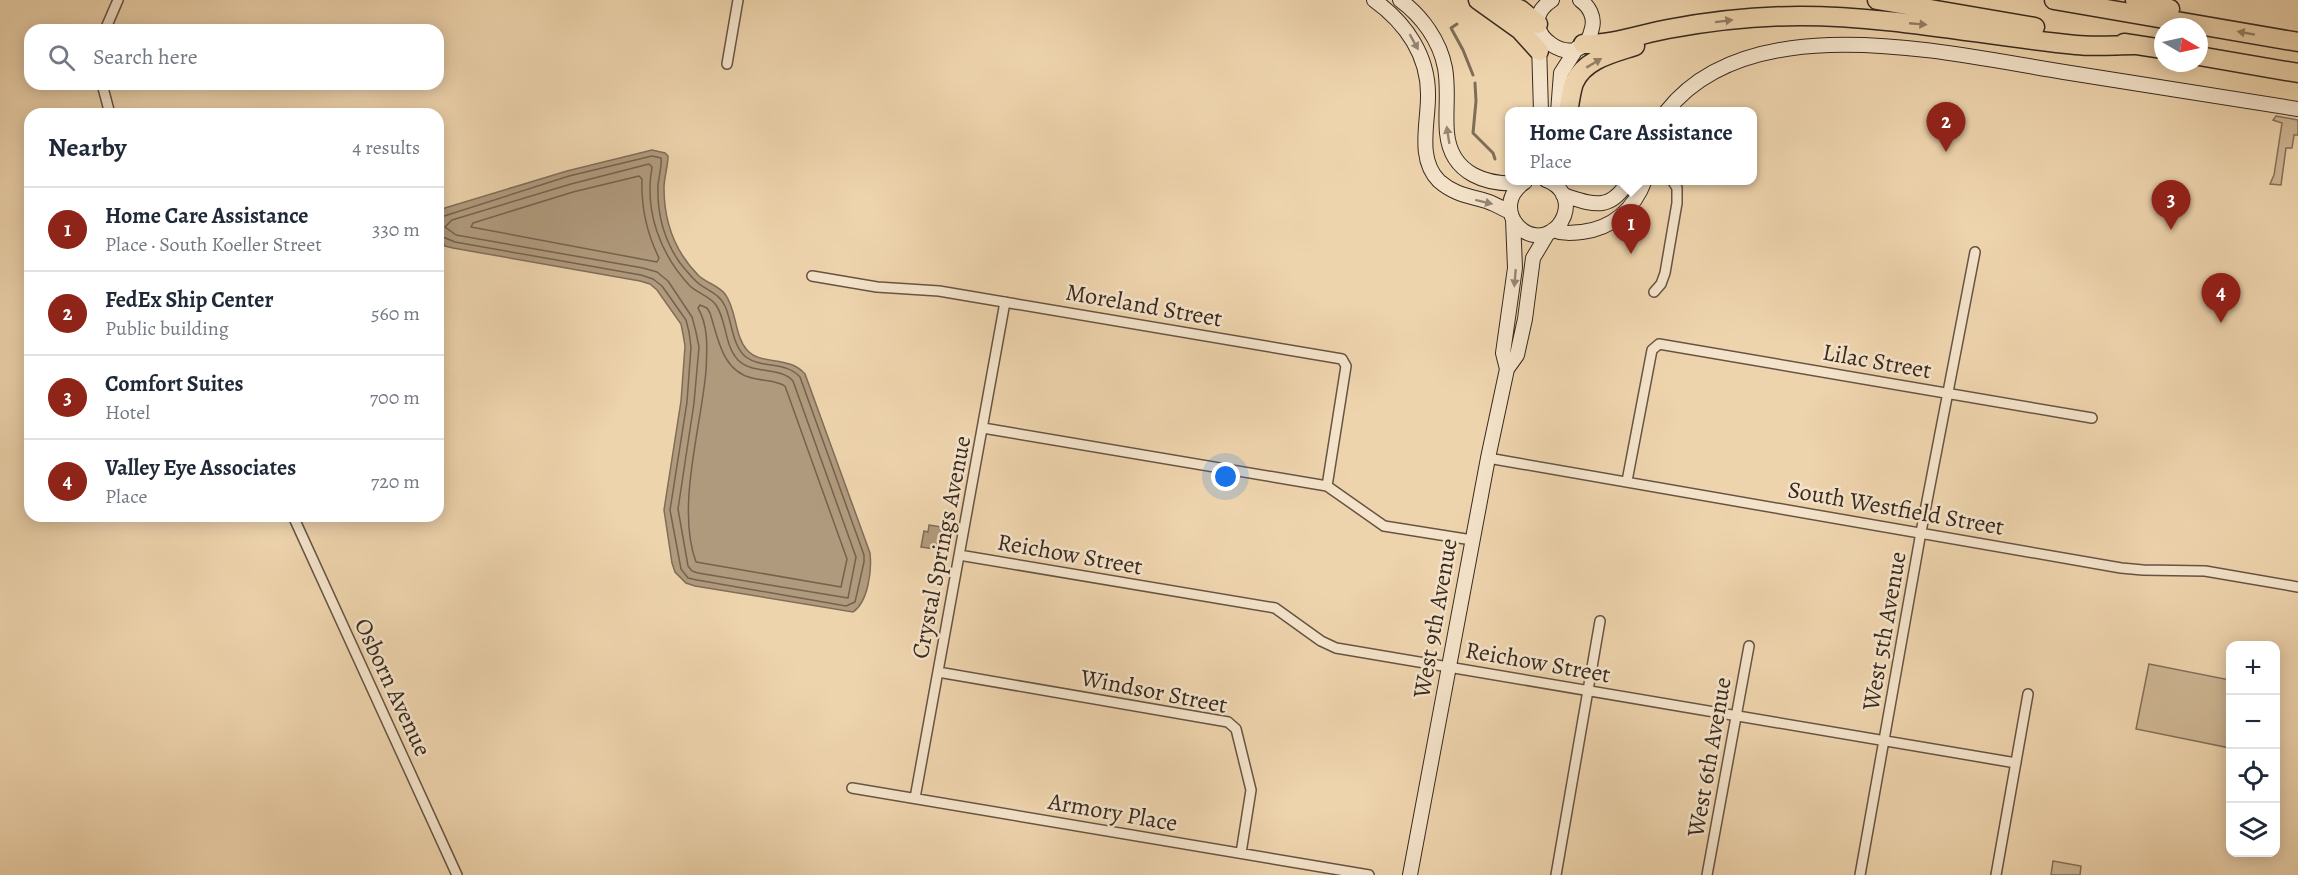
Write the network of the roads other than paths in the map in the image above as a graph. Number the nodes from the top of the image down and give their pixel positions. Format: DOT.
graph roads {
  1 [pos="118,0"];
  2 [pos="738,0"];
  3 [pos="1374,0"];
  4 [pos="1400,0"];
  5 [pos="1478,0"];
  6 [pos="1500,0"];
  7 [pos="1552,0"];
  8 [pos="1580,0"];
  9 [pos="1592,0"];
  10 [pos="1877,0"];
  11 [pos="2054,0"];
  12 [pos="2135,0"];
  13 [pos="1592,15"];
  14 [pos="2159,18"];
  15 [pos="2188,18"];
  16 [pos="108,24"];
  17 [pos="1693,26"];
  18 [pos="2208,26"];
  19 [pos="1539,28"];
  20 [pos="2298,42"];
  21 [pos="2135,45"];
  22 [pos="1580,46"];
  23 [pos="2154,48"];
  24 [pos="1539,51"];
  25 [pos="2208,58"];
  26 [pos="727,64"];
  27 [pos="2298,73"];
  28 [pos="104,90"];
  29 [pos="1541,107"];
  30 [pos="1558,107"];
  31 [pos="1569,107"];
  32 [pos="1670,107"];
  33 [pos="108,108"];
  34 [pos="2298,109"];
  35 [pos="1505,183"];
  36 [pos="1523,185"];
  37 [pos="1625,185"];
  38 [pos="1643,185"];
  39 [pos="1675,185"];
  40 [pos="1557,186"];
  41 [pos="1511,216"];
  42 [pos="1551,232"];
  43 [pos="1975,252"];
  44 [pos="812,276"];
  45 [pos="1654,292"];
  46 [pos="1005,302"];
  47 [pos="1507,369"];
  48 [pos="1948,393"];
  49 [pos="2091,418"];
  50 [pos="983,428"];
  51 [pos="1488,458"];
  52 [pos="1627,481"];
  53 [pos="1327,486"];
  54 [pos="296,522"];
  55 [pos="1921,532"];
  56 [pos="1472,540"];
  57 [pos="959,555"];
  58 [pos="2298,587"];
  59 [pos="1600,621"];
  60 [pos="1749,646"];
  61 [pos="1449,667"];
  62 [pos="938,672"];
  63 [pos="1588,690"];
  64 [pos="2028,694"];
  65 [pos="1736,716"];
  66 [pos="1883,741"];
  67 [pos="2016,763"];
  68 [pos="852,788"];
  69 [pos="915,798"];
  70 [pos="1241,853"];
  71 [pos="457,875"];
  72 [pos="1369,875"];
  73 [pos="1410,875"];
  74 [pos="1556,875"];
  75 [pos="1707,875"];
  76 [pos="1860,875"];
  77 [pos="1996,875"];
  1 -- 16 [label="street"];
  2 -- 26 [label="street"];
  3 -- 41 [label="street, one-way"];
  35 -- 4 [label="street, one-way"];
  5 -- 24 [label="highway"];
  6 -- 19 [label="highway"];
  7 -- 19 [label="street"];
  8 -- 13 [label="street"];
  9 -- 13 [label="street"];
  10 -- 21 [label="highway"];
  11 -- 14 [label="highway"];
  12 -- 15 [label="highway"];
  13 -- 22 [label="street"];
  17 -- 21 [label="highway, one-way"];
  17 -- 22 [label="highway"];
  31 -- 17 [label="highway, one-way"];
  20 -- 18 [label="highway, one-way"];
  19 -- 22 [label="street"];
  19 -- 24 [label="street"];
  21 -- 23 [label="highway"];
  22 -- 30 [label="street"];
  24 -- 29 [label="street"];
  25 -- 27 [label="highway"];
  28 -- 33 [label="street"];
  32 -- 34 [label="street"];
  36 -- 41 [label="street"];
  37 -- 40 [label="street"];
  38 -- 42 [label="street"];
  39 -- 45 [label="street"];
  40 -- 42 [label="street, West 9th Avenue"];
  41 -- 42 [label="street"];
  41 -- 47 [label="street, West 9th Avenue, one-way"];
  42 -- 47 [label="street, West 9th Avenue"];
  43 -- 48 [label="street, West 5th Avenue"];
  44 -- 46 [label="street, Moreland Street"];
  46 -- 50 [label="street, Crystal Springs Avenue"];
  46 -- 53 [label="street, Moreland Street"];
  47 -- 51 [label="street, West 9th Avenue"];
  48 -- 49 [label="street, Lilac Street"];
  48 -- 52 [label="street, Lilac Street"];
  48 -- 55 [label="street, West 5th Avenue"];
  50 -- 53 [label="street"];
  50 -- 57 [label="street, Crystal Springs Avenue"];
  51 -- 52 [label="street, South Westfield Street"];
  51 -- 56 [label="street, West 9th Avenue"];
  52 -- 55 [label="street, South Westfield Street"];
  53 -- 56 [label="street"];
  54 -- 71 [label="street, Osborn Avenue"];
  55 -- 58 [label="street, South Westfield Street"];
  55 -- 66 [label="street, West 5th Avenue"];
  56 -- 61 [label="street, West 9th Avenue"];
  57 -- 61 [label="street, Reichow Street"];
  57 -- 62 [label="street, Crystal Springs Avenue"];
  59 -- 63 [label="street"];
  60 -- 65 [label="street, West 6th Avenue"];
  61 -- 63 [label="street, Reichow Street"];
  61 -- 73 [label="street, West 9th Avenue"];
  62 -- 69 [label="street, Crystal Springs Avenue"];
  62 -- 70 [label="street, Windsor Street"];
  63 -- 65 [label="street, Reichow Street"];
  63 -- 74 [label="street"];
  64 -- 67 [label="street"];
  65 -- 66 [label="street, Reichow Street"];
  65 -- 75 [label="street, West 6th Avenue"];
  66 -- 67 [label="street, Reichow Street"];
  66 -- 76 [label="street, West 5th Avenue"];
  67 -- 77 [label="street"];
  68 -- 69 [label="street, Armory Place"];
  69 -- 70 [label="street, Armory Place"];
  70 -- 72 [label="street, Armory Place"];
}
